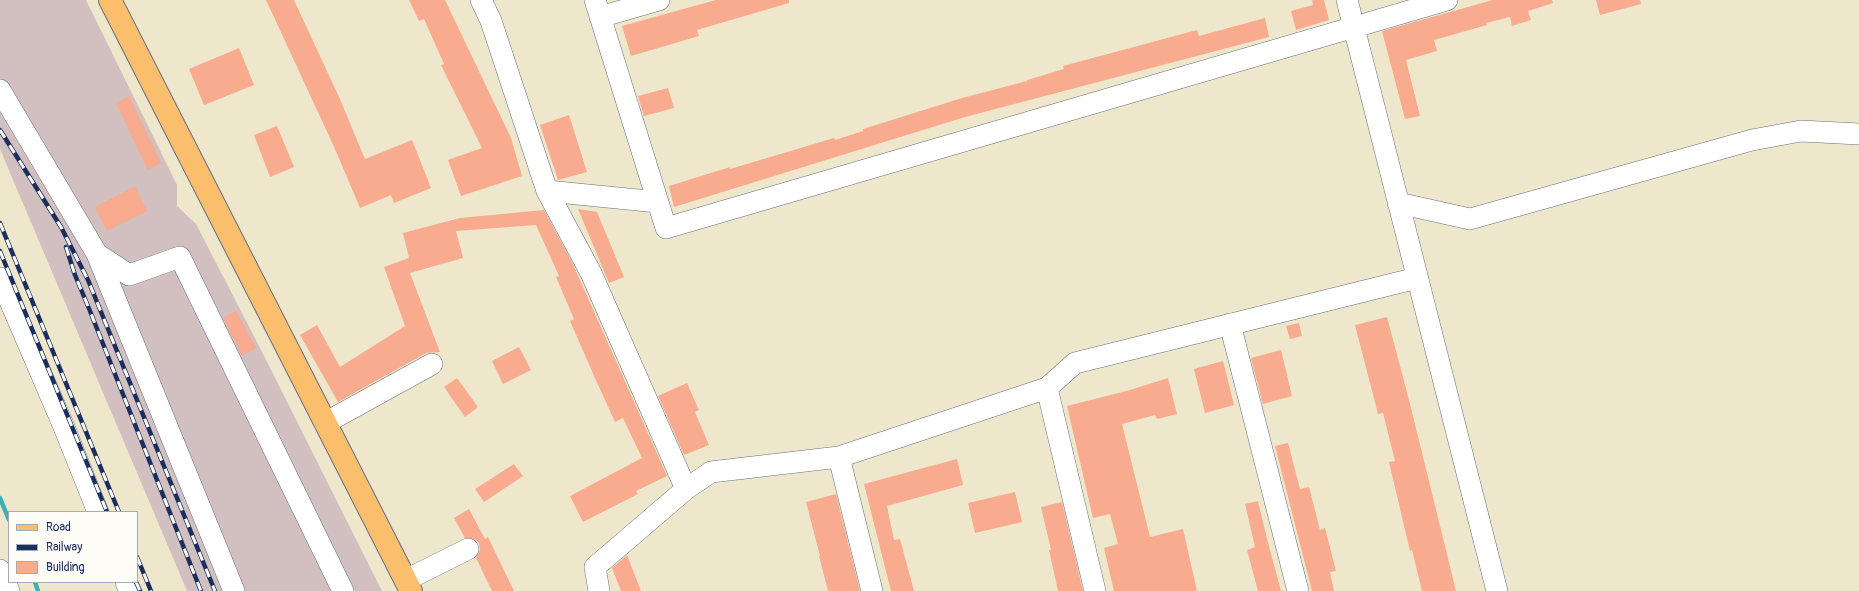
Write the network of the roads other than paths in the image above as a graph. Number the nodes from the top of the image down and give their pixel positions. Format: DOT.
graph roads {
  1 [pos="110,0"];
  2 [pos="482,0"];
  3 [pos="659,0"];
  4 [pos="1347,0"];
  5 [pos="1448,0"];
  6 [pos="598,8"];
  7 [pos="1354,27"];
  8 [pos="0,90"];
  9 [pos="1859,134"];
  10 [pos="547,191"];
  11 [pos="658,202"];
  12 [pos="1398,202"];
  13 [pos="97,254"];
  14 [pos="0,278"];
  15 [pos="1417,278"];
  16 [pos="1230,324"];
  17 [pos="432,364"];
  18 [pos="1047,388"];
  19 [pos="325,422"];
  20 [pos="839,457"];
  21 [pos="686,489"];
  22 [pos="98,511"];
  23 [pos="468,549"];
  24 [pos="0,570"];
  25 [pos="408,585"];
  26 [pos="9,591"];
  27 [pos="234,591"];
  28 [pos="343,591"];
  29 [pos="599,591"];
  30 [pos="872,591"];
  31 [pos="1094,591"];
  32 [pos="1298,591"];
  33 [pos="1497,591"];
  1 -- 19 [label="main road"];
  2 -- 10 [label="street"];
  3 -- 6 [label="street"];
  4 -- 7 [label="street"];
  5 -- 7 [label="street"];
  6 -- 11 [label="street"];
  7 -- 11 [label="street"];
  7 -- 12 [label="street"];
  8 -- 13 [label="street"];
  9 -- 12 [label="street"];
  10 -- 11 [label="street"];
  10 -- 21 [label="street"];
  12 -- 15 [label="street"];
  13 -- 27 [label="street"];
  13 -- 28 [label="street"];
  14 -- 22 [label="street"];
  15 -- 16 [label="street"];
  15 -- 33 [label="street"];
  16 -- 18 [label="street"];
  16 -- 32 [label="street"];
  17 -- 19 [label="street"];
  18 -- 20 [label="street"];
  18 -- 31 [label="street"];
  19 -- 25 [label="main road"];
  20 -- 21 [label="street"];
  20 -- 30 [label="street"];
  21 -- 29 [label="street"];
  23 -- 25 [label="street"];
  24 -- 26 [label="street"];
}
